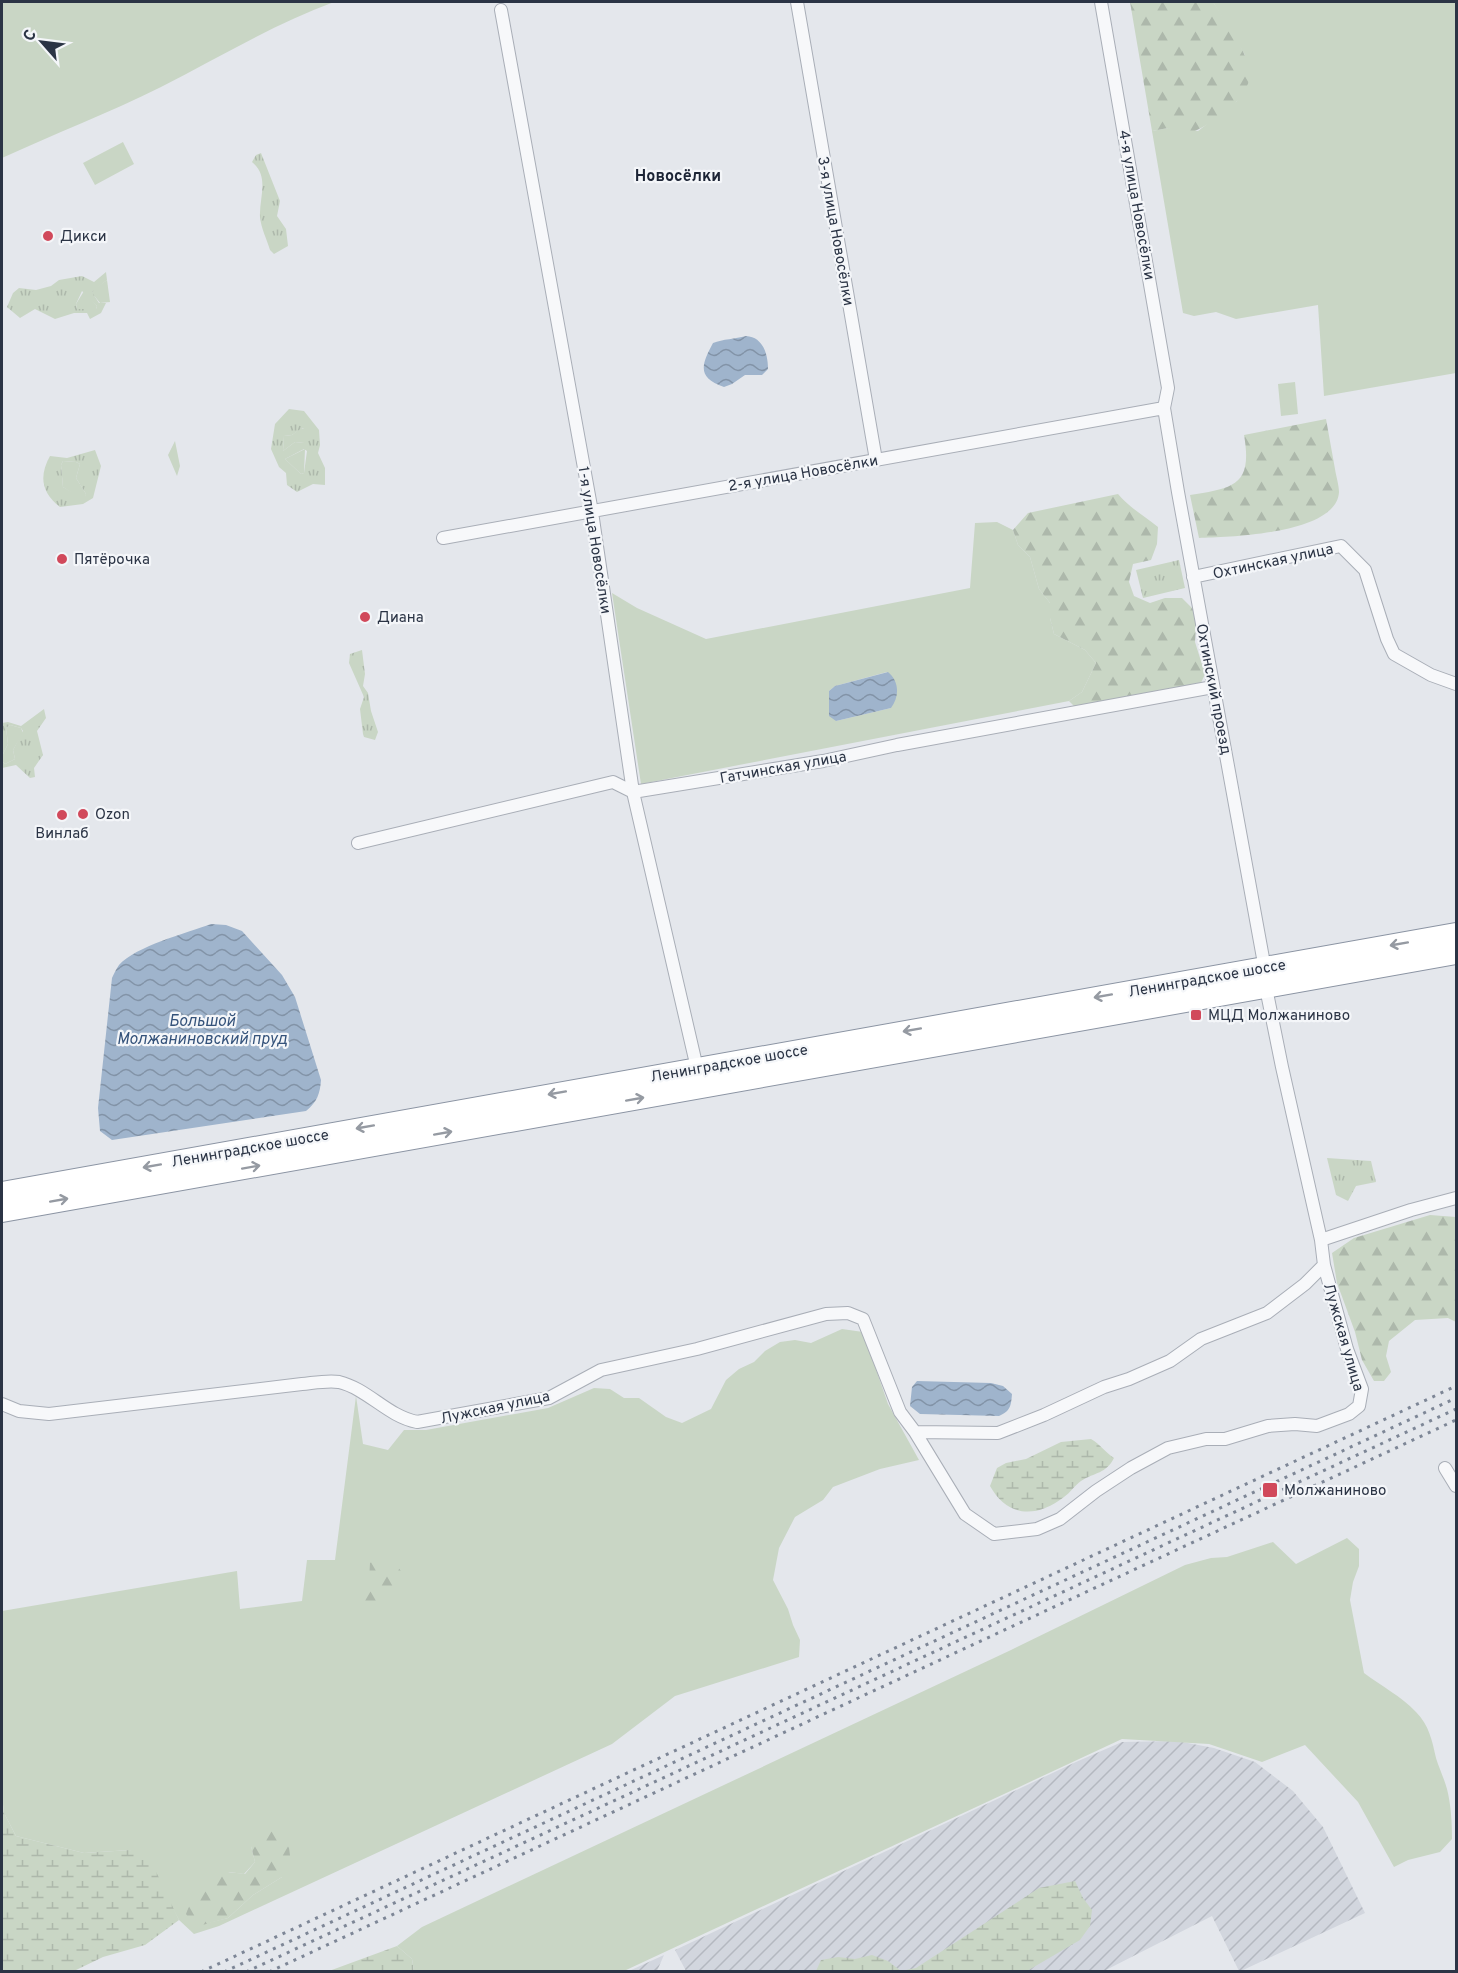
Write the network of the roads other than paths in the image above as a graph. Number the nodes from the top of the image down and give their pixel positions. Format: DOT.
graph roads {
  1 [pos="797,2"];
  2 [pos="1101,2"];
  3 [pos="501,10"];
  4 [pos="1164,408"];
  5 [pos="876,460"];
  6 [pos="592,512"];
  7 [pos="442,538"];
  8 [pos="1193,577"];
  9 [pos="1456,684"];
  10 [pos="1213,687"];
  11 [pos="633,792"];
  12 [pos="358,843"];
  13 [pos="1456,934"];
  14 [pos="1456,953"];
  15 [pos="1266,978"];
  16 [pos="697,1068"];
  17 [pos="2,1193"];
  18 [pos="1456,1198"];
  19 [pos="2,1211"];
  20 [pos="1321,1240"];
  21 [pos="1324,1264"];
  22 [pos="2,1404"];
  23 [pos="915,1431"];
  24 [pos="1445,1468"];
  25 [pos="1456,1486"];
  1 -- 5 [label="street, 3-я улица Новосёлки"];
  2 -- 4 [label="street, 4-я улица Новосёлки"];
  3 -- 6 [label="street, 1-я улица Новосёлки"];
  4 -- 5 [label="street, 2-я улица Новосёлки"];
  4 -- 8 [label="street, Охтинский проезд"];
  5 -- 6 [label="street, 2-я улица Новосёлки"];
  6 -- 7 [label="street, 2-я улица Новосёлки"];
  6 -- 11 [label="street, 1-я улица Новосёлки"];
  8 -- 9 [label="street, Охтинская улица"];
  8 -- 10 [label="street, Охтинский проезд"];
  10 -- 11 [label="street, Гатчинская улица"];
  10 -- 15 [label="street, Охтинский проезд"];
  11 -- 12 [label="street, Гатчинская улица"];
  11 -- 16 [label="street, 1-я улица Новосёлки"];
  13 -- 15 [label="highway, Ленинградское шоссе, one-way"];
  14 -- 15 [label="highway, Ленинградское шоссе"];
  15 -- 16 [label="highway, Ленинградское шоссе, one-way"];
  19 -- 15 [label="highway, Ленинградское шоссе, one-way"];
  15 -- 20 [label="street, Охтинский проезд"];
  16 -- 17 [label="highway, Ленинградское шоссе, one-way"];
  18 -- 20 [label="street"];
  20 -- 21 [label="street, Охтинский проезд"];
  21 -- 23 [label="street, Лужская улица"];
  21 -- 23 [label="street, Лужская улица"];
  22 -- 23 [label="street, Лужская улица"];
  24 -- 25 [label="street"];
}
